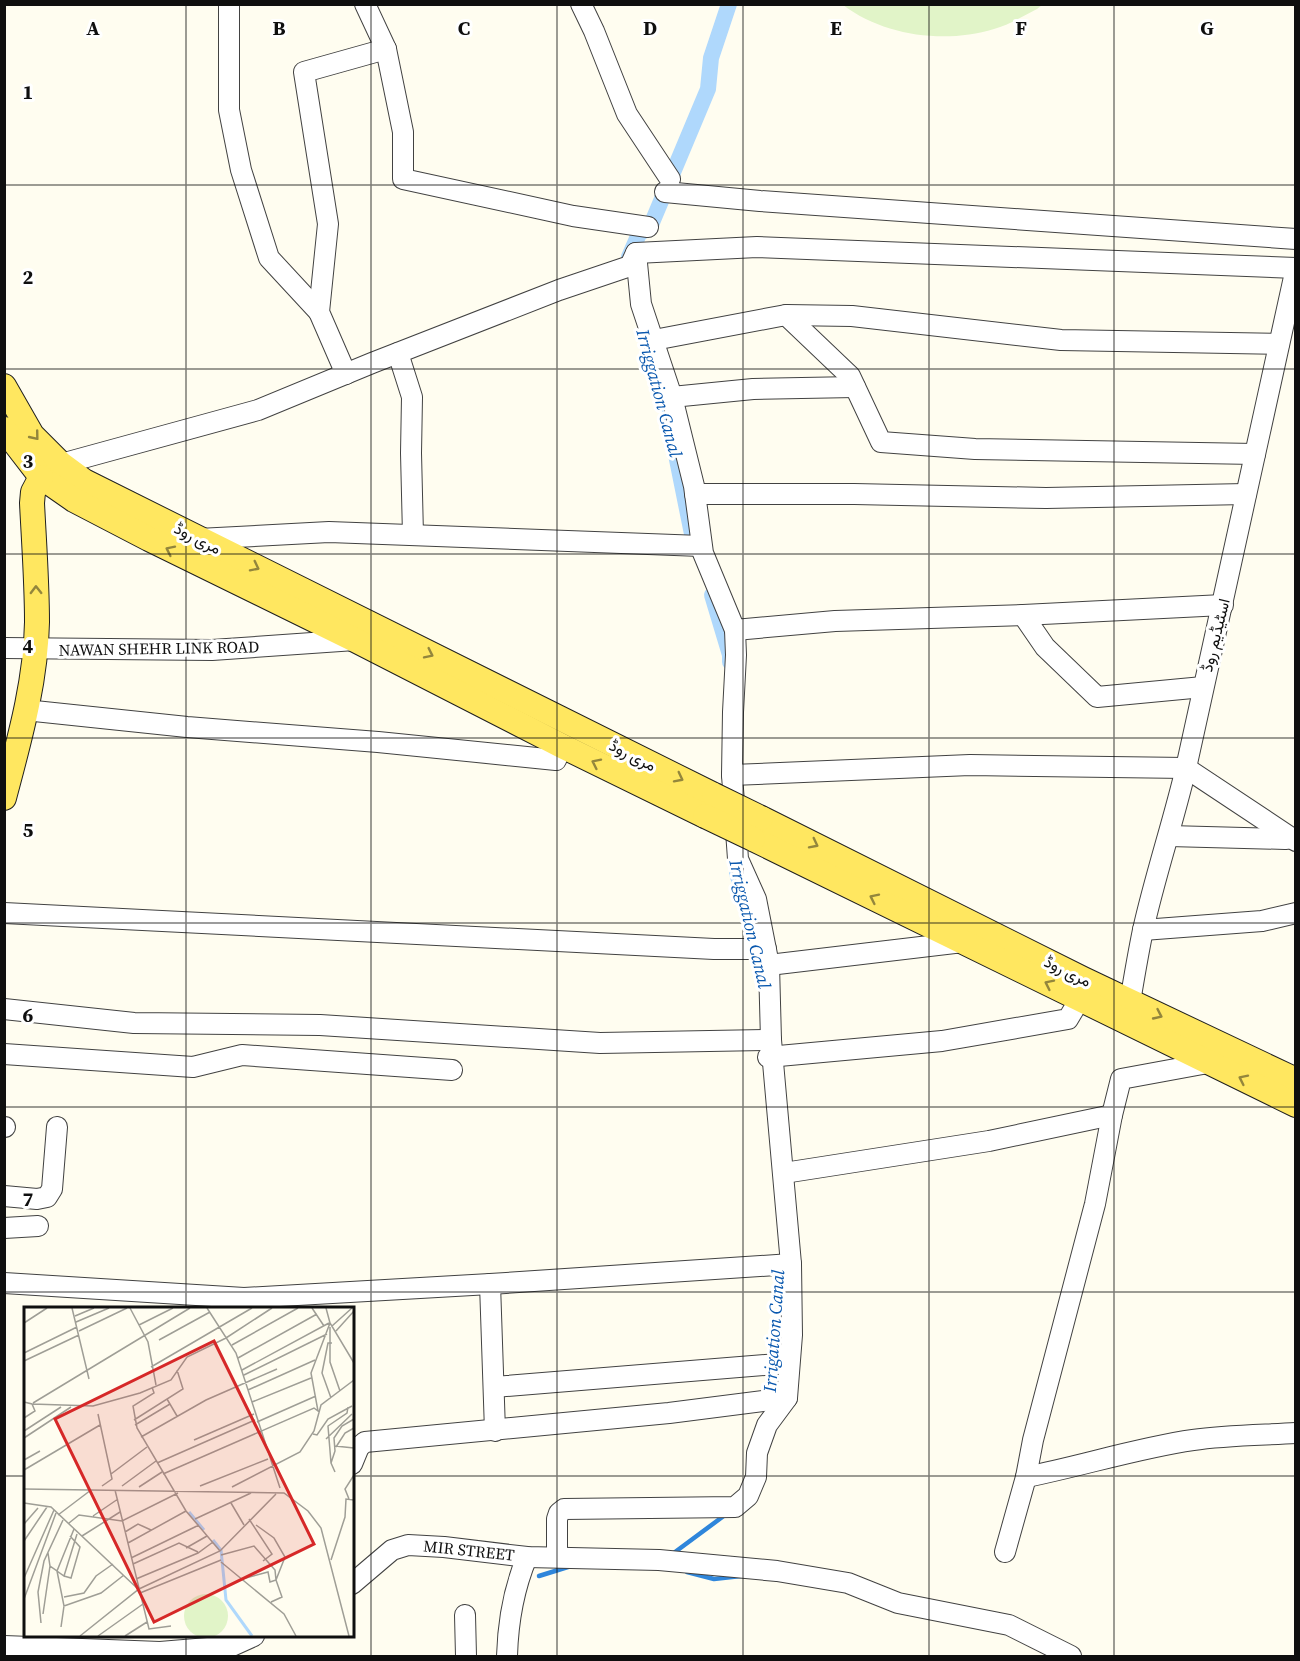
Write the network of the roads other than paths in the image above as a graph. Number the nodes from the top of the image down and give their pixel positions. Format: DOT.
graph roads {
  1 [pos="229,4"];
  2 [pos="365,4"];
  3 [pos="581,4"];
  4 [pos="386,49"];
  5 [pos="648,227"];
  6 [pos="1296,239"];
  7 [pos="636,253"];
  8 [pos="1296,268"];
  9 [pos="319,312"];
  10 [pos="786,315"];
  11 [pos="654,340"];
  12 [pos="1279,344"];
  13 [pos="398,353"];
  14 [pos="346,374"];
  15 [pos="4,386"];
  16 [pos="855,387"];
  17 [pos="672,397"];
  18 [pos="4,429"];
  19 [pos="1255,454"];
  20 [pos="61,464"];
  21 [pos="41,477"];
  22 [pos="695,494"];
  23 [pos="1246,494"];
  24 [pos="413,535"];
  25 [pos="198,539"];
  26 [pos="701,546"];
  27 [pos="1223,605"];
  28 [pos="1023,615"];
  29 [pos="735,630"];
  30 [pos="355,640"];
  31 [pos="4,648"];
  32 [pos="35,648"];
  33 [pos="1203,687"];
  34 [pos="25,710"];
  35 [pos="562,746"];
  36 [pos="1186,768"];
  37 [pos="732,775"];
  38 [pos="4,798"];
  39 [pos="709,806"];
  40 [pos="1169,836"];
  41 [pos="1294,839"];
  42 [pos="4,913"];
  43 [pos="1296,913"];
  44 [pos="1143,930"];
  45 [pos="976,940"];
  46 [pos="768,957"];
  47 [pos="1080,999"];
  48 [pos="1130,1002"];
  49 [pos="4,1009"];
  50 [pos="770,1052"];
  51 [pos="4,1054"];
  52 [pos="1208,1063"];
  53 [pos="452,1070"];
  54 [pos="1293,1077"];
  55 [pos="1296,1105"];
  56 [pos="1112,1115"];
  57 [pos="57,1127"];
  58 [pos="784,1173"];
  59 [pos="4,1196"];
  60 [pos="38,1226"];
  61 [pos="4,1228"];
  62 [pos="791,1264"];
  63 [pos="4,1283"];
  64 [pos="490,1284"];
  65 [pos="789,1363"];
  66 [pos="494,1387"];
  67 [pos="787,1398"];
  68 [pos="495,1431"];
  69 [pos="1296,1433"];
  70 [pos="354,1458"];
  71 [pos="1026,1476"];
  72 [pos="1005,1552"];
  73 [pos="527,1557"];
  74 [pos="556,1557"];
  75 [pos="354,1582"];
  76 [pos="465,1615"];
  77 [pos="250,1637"];
  78 [pos="4,1646"];
  79 [pos="466,1656"];
  80 [pos="507,1656"];
  81 [pos="1071,1656"];
  1 -- 9 [label="street"];
  2 -- 4 [label="street"];
  3 -- 6 [label="street"];
  4 -- 5 [label="street"];
  4 -- 9 [label="street"];
  7 -- 8 [label="street"];
  7 -- 11 [label="street"];
  7 -- 13 [label="street"];
  8 -- 12 [label="street, اسٹیڈیم روڈ"];
  9 -- 14 [label="street"];
  10 -- 11 [label="street"];
  10 -- 12 [label="street"];
  10 -- 16 [label="street"];
  11 -- 17 [label="street"];
  12 -- 19 [label="street, اسٹیڈیم روڈ"];
  13 -- 14 [label="street"];
  13 -- 24 [label="street"];
  14 -- 20 [label="street"];
  15 -- 20 [label="main road, مری روڈ, one-way"];
  16 -- 17 [label="street"];
  16 -- 19 [label="street"];
  17 -- 22 [label="street"];
  18 -- 21 [label="main road, مری روڈ"];
  19 -- 23 [label="street, اسٹیڈیم روڈ"];
  20 -- 25 [label="main road, مری روڈ"];
  30 -- 21 [label="main road, مری روڈ, one-way"];
  32 -- 21 [label="main road, one-way"];
  22 -- 23 [label="street"];
  22 -- 26 [label="street"];
  23 -- 27 [label="street, اسٹیڈیم روڈ"];
  24 -- 25 [label="street"];
  24 -- 26 [label="street"];
  25 -- 39 [label="main road, مری روڈ, one-way"];
  26 -- 29 [label="street"];
  27 -- 28 [label="street"];
  27 -- 33 [label="street, اسٹیڈیم روڈ"];
  28 -- 29 [label="street"];
  28 -- 33 [label="street"];
  29 -- 37 [label="street"];
  30 -- 32 [label="street, NAWAN SHEHR LINK ROAD"];
  30 -- 35 [label="main road, مری روڈ"];
  31 -- 32 [label="street, NAWAN SHEHR LINK ROAD"];
  32 -- 34 [label="main road"];
  33 -- 36 [label="street, اسٹیڈیم روڈ"];
  34 -- 35 [label="street"];
  34 -- 38 [label="main road"];
  39 -- 35 [label="main road, مری روڈ, one-way"];
  36 -- 37 [label="street"];
  36 -- 40 [label="street, اسٹیڈیم روڈ"];
  36 -- 41 [label="street"];
  37 -- 46 [label="street"];
  39 -- 45 [label="main road, مری روڈ, bridge"];
  40 -- 41 [label="street"];
  40 -- 44 [label="street, اسٹیڈیم روڈ"];
  42 -- 46 [label="street"];
  43 -- 44 [label="street"];
  44 -- 48 [label="street, اسٹیڈیم روڈ"];
  45 -- 46 [label="street"];
  47 -- 45 [label="main road, مری روڈ, one-way"];
  45 -- 48 [label="main road, مری روڈ"];
  46 -- 50 [label="street"];
  47 -- 50 [label="street"];
  47 -- 52 [label="main road, مری روڈ"];
  48 -- 54 [label="main road, مری روڈ, one-way"];
  49 -- 50 [label="street"];
  50 -- 58 [label="street"];
  51 -- 53 [label="street"];
  55 -- 52 [label="main road, مری روڈ, one-way"];
  52 -- 56 [label="street"];
  56 -- 58 [label="street"];
  56 -- 71 [label="street"];
  57 -- 59 [label="street"];
  58 -- 62 [label="street"];
  60 -- 61 [label="street"];
  62 -- 64 [label="street"];
  62 -- 65 [label="street"];
  63 -- 64 [label="street"];
  64 -- 66 [label="street"];
  65 -- 66 [label="street"];
  65 -- 67 [label="street"];
  66 -- 68 [label="street"];
  67 -- 68 [label="street"];
  67 -- 74 [label="street"];
  68 -- 70 [label="street"];
  69 -- 71 [label="street"];
  71 -- 72 [label="street"];
  73 -- 74 [label="street, MIR STREET"];
  73 -- 75 [label="street, MIR STREET"];
  73 -- 80 [label="street"];
  74 -- 81 [label="street, MIR STREET"];
  76 -- 79 [label="street"];
  77 -- 78 [label="street"];
}
